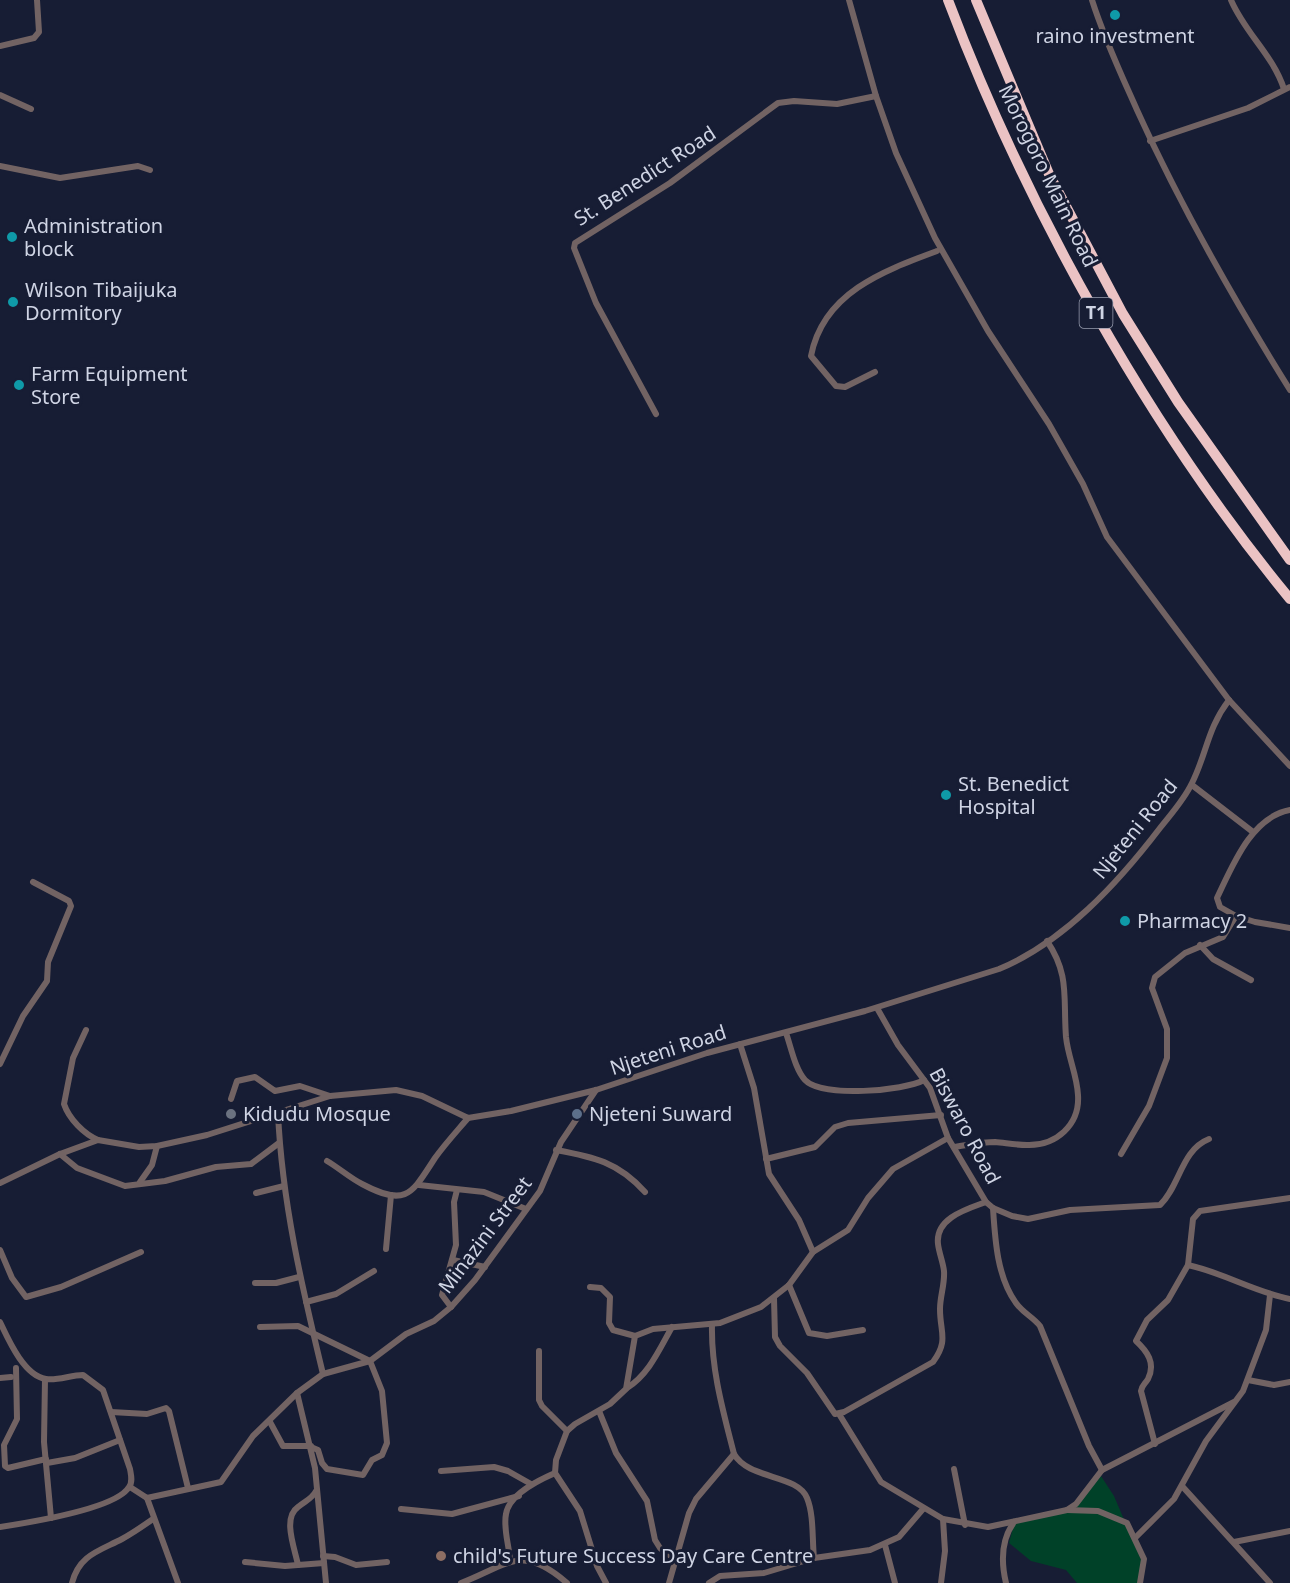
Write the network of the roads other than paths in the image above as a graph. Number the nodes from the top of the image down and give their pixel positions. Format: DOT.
graph roads {
  1 [pos="37,0"];
  2 [pos="849,0"];
  3 [pos="948,0"];
  4 [pos="976,0"];
  5 [pos="1092,0"];
  6 [pos="1231,0"];
  7 [pos="0,46"];
  8 [pos="1287,88"];
  9 [pos="0,95"];
  10 [pos="876,96"];
  11 [pos="31,109"];
  12 [pos="1150,141"];
  13 [pos="0,166"];
  14 [pos="150,170"];
  15 [pos="936,251"];
  16 [pos="875,372"];
  17 [pos="1290,390"];
  18 [pos="657,414"];
  19 [pos="1290,560"];
  20 [pos="1290,599"];
  21 [pos="1229,700"];
  22 [pos="1290,766"];
  23 [pos="1192,784"];
  24 [pos="1290,810"];
  25 [pos="1253,832"];
  26 [pos="33,882"];
  27 [pos="1236,916"];
  28 [pos="1290,928"];
  29 [pos="1047,941"];
  30 [pos="1200,945"];
  31 [pos="1251,980"];
  32 [pos="877,1008"];
  33 [pos="86,1030"];
  34 [pos="786,1032"];
  35 [pos="740,1044"];
  36 [pos="0,1046"];
  37 [pos="7,1049"];
  38 [pos="0,1064"];
  39 [pos="924,1080"];
  40 [pos="596,1090"];
  41 [pos="330,1096"];
  42 [pos="231,1099"];
  43 [pos="278,1113"];
  44 [pos="941,1115"];
  45 [pos="468,1118"];
  46 [pos="948,1138"];
  47 [pos="1209,1139"];
  48 [pos="98,1140"];
  49 [pos="279,1143"];
  50 [pos="157,1146"];
  51 [pos="954,1147"];
  52 [pos="556,1150"];
  53 [pos="60,1154"];
  54 [pos="1121,1154"];
  55 [pos="766,1159"];
  56 [pos="327,1161"];
  57 [pos="140,1182"];
  58 [pos="0,1183"];
  59 [pos="419,1185"];
  60 [pos="284,1186"];
  61 [pos="457,1190"];
  62 [pos="645,1192"];
  63 [pos="255,1193"];
  64 [pos="391,1195"];
  65 [pos="1290,1198"];
  66 [pos="986,1202"];
  67 [pos="993,1208"];
  68 [pos="526,1209"];
  69 [pos="386,1248"];
  70 [pos="0,1250"];
  71 [pos="141,1252"];
  72 [pos="813,1252"];
  73 [pos="453,1260"];
  74 [pos="1188,1265"];
  75 [pos="485,1267"];
  76 [pos="374,1271"];
  77 [pos="299,1277"];
  78 [pos="255,1283"];
  79 [pos="789,1285"];
  80 [pos="590,1287"];
  81 [pos="1270,1295"];
  82 [pos="774,1298"];
  83 [pos="1290,1299"];
  84 [pos="306,1302"];
  85 [pos="451,1307"];
  86 [pos="0,1322"];
  87 [pos="712,1325"];
  88 [pos="260,1327"];
  89 [pos="672,1327"];
  90 [pos="863,1330"];
  91 [pos="313,1332"];
  92 [pos="634,1336"];
  93 [pos="539,1351"];
  94 [pos="370,1361"];
  95 [pos="16,1368"];
  96 [pos="323,1374"];
  97 [pos="11,1377"];
  98 [pos="0,1378"];
  99 [pos="45,1379"];
  100 [pos="1248,1380"];
  101 [pos="1290,1382"];
  102 [pos="626,1389"];
  103 [pos="297,1393"];
  104 [pos="1234,1402"];
  105 [pos="599,1411"];
  106 [pos="111,1412"];
  107 [pos="839,1414"];
  108 [pos="270,1422"];
  109 [pos="567,1431"];
  110 [pos="120,1440"];
  111 [pos="1155,1444"];
  112 [pos="311,1447"];
  113 [pos="734,1454"];
  114 [pos="47,1461"];
  115 [pos="2,1462"];
  116 [pos="954,1469"];
  117 [pos="1102,1470"];
  118 [pos="441,1471"];
  119 [pos="555,1473"];
  120 [pos="531,1484"];
  121 [pos="1182,1486"];
  122 [pos="130,1487"];
  123 [pos="188,1488"];
  124 [pos="316,1491"];
  125 [pos="519,1496"];
  126 [pos="147,1498"];
  127 [pos="401,1509"];
  128 [pos="923,1509"];
  129 [pos="1067,1510"];
  130 [pos="51,1518"];
  131 [pos="153,1519"];
  132 [pos="943,1519"];
  133 [pos="1014,1521"];
  134 [pos="965,1525"];
  135 [pos="0,1527"];
  136 [pos="1290,1531"];
  137 [pos="1136,1537"];
  138 [pos="1234,1542"];
  139 [pos="885,1545"];
  140 [pos="814,1558"];
  141 [pos="323,1560"];
  142 [pos="510,1560"];
  143 [pos="676,1560"];
  144 [pos="245,1562"];
  145 [pos="387,1562"];
  146 [pos="298,1565"];
  147 [pos="558,1575"];
  148 [pos="603,1582"];
  149 [pos="72,1583"];
  150 [pos="178,1583"];
  151 [pos="326,1583"];
  152 [pos="461,1583"];
  153 [pos="558,1583"];
  154 [pos="567,1583"];
  155 [pos="669,1583"];
  156 [pos="709,1583"];
  157 [pos="895,1583"];
  158 [pos="942,1583"];
  159 [pos="1006,1583"];
  160 [pos="1140,1583"];
  161 [pos="1270,1583"];
  1 -- 7 [label="street"];
  2 -- 10 [label="street"];
  3 -- 20 [label="highway, Morogoro Main Road / T1"];
  4 -- 19 [label="highway, Morogoro Main Road / T1"];
  5 -- 12 [label="street"];
  6 -- 8 [label="street"];
  8 -- 12 [label="street"];
  9 -- 11 [label="street"];
  10 -- 18 [label="street, St. Benedict Road"];
  10 -- 21 [label="street"];
  12 -- 17 [label="street"];
  13 -- 14 [label="street"];
  15 -- 16 [label="street"];
  21 -- 22 [label="street"];
  21 -- 23 [label="street, Njeteni Road"];
  23 -- 25 [label="street"];
  23 -- 29 [label="street, Njeteni Road"];
  24 -- 25 [label="street"];
  25 -- 27 [label="street"];
  26 -- 37 [label="street"];
  27 -- 28 [label="street"];
  27 -- 30 [label="street"];
  29 -- 32 [label="street, Njeteni Road"];
  29 -- 51 [label="street"];
  30 -- 31 [label="street"];
  30 -- 54 [label="street"];
  32 -- 34 [label="street, Njeteni Road"];
  32 -- 39 [label="street, Biswaro Road"];
  33 -- 48 [label="street"];
  34 -- 35 [label="street, Njeteni Road"];
  34 -- 39 [label="street"];
  35 -- 40 [label="street, Njeteni Road"];
  35 -- 55 [label="street"];
  36 -- 37 [label="street"];
  37 -- 38 [label="street"];
  39 -- 44 [label="street, Biswaro Road"];
  40 -- 45 [label="street, Njeteni Road"];
  40 -- 52 [label="street, Minazini Street"];
  41 -- 42 [label="street"];
  41 -- 43 [label="street"];
  41 -- 45 [label="street"];
  43 -- 49 [label="street"];
  43 -- 50 [label="street"];
  44 -- 46 [label="street, Biswaro Road"];
  44 -- 55 [label="street"];
  45 -- 59 [label="street"];
  46 -- 51 [label="street, Biswaro Road"];
  46 -- 72 [label="street"];
  47 -- 67 [label="street, Biswaro Road"];
  48 -- 50 [label="street"];
  48 -- 53 [label="street"];
  49 -- 57 [label="street"];
  49 -- 60 [label="street"];
  50 -- 57 [label="street"];
  51 -- 66 [label="street, Biswaro Road"];
  52 -- 62 [label="street"];
  52 -- 68 [label="street, Minazini Street"];
  53 -- 57 [label="street"];
  53 -- 58 [label="street"];
  55 -- 72 [label="street"];
  56 -- 64 [label="street"];
  59 -- 61 [label="street"];
  59 -- 64 [label="street"];
  60 -- 63 [label="street"];
  60 -- 77 [label="street"];
  61 -- 68 [label="street"];
  61 -- 73 [label="street"];
  64 -- 69 [label="street"];
  65 -- 74 [label="street"];
  66 -- 67 [label="street, Biswaro Road"];
  66 -- 107 [label="street"];
  67 -- 117 [label="street"];
  68 -- 75 [label="street, Minazini Street"];
  70 -- 71 [label="street"];
  72 -- 79 [label="street"];
  73 -- 75 [label="street"];
  73 -- 85 [label="street"];
  74 -- 81 [label="street"];
  74 -- 111 [label="street"];
  75 -- 85 [label="street, Minazini Street"];
  76 -- 84 [label="street"];
  77 -- 78 [label="street"];
  77 -- 84 [label="street"];
  79 -- 82 [label="street"];
  79 -- 90 [label="street"];
  80 -- 92 [label="street"];
  81 -- 83 [label="street"];
  81 -- 100 [label="street"];
  82 -- 87 [label="street"];
  82 -- 107 [label="street"];
  84 -- 91 [label="street"];
  85 -- 94 [label="street, Minazini Street"];
  86 -- 99 [label="street"];
  87 -- 89 [label="street"];
  87 -- 113 [label="street"];
  88 -- 91 [label="street"];
  89 -- 92 [label="street"];
  89 -- 102 [label="street"];
  91 -- 94 [label="street"];
  91 -- 96 [label="street"];
  92 -- 102 [label="street"];
  93 -- 109 [label="street"];
  94 -- 96 [label="street, Minazini Street"];
  94 -- 112 [label="street"];
  95 -- 115 [label="street"];
  96 -- 103 [label="street, Minazini Street"];
  97 -- 98 [label="street"];
  99 -- 106 [label="street"];
  99 -- 114 [label="street"];
  100 -- 101 [label="street"];
  100 -- 104 [label="street"];
  102 -- 105 [label="street"];
  103 -- 108 [label="street, Minazini Street"];
  103 -- 112 [label="street"];
  104 -- 111 [label="street"];
  104 -- 121 [label="street"];
  105 -- 109 [label="street"];
  105 -- 143 [label="street"];
  106 -- 110 [label="street"];
  106 -- 123 [label="street"];
  107 -- 128 [label="street"];
  108 -- 112 [label="street"];
  108 -- 123 [label="street, Minazini Street"];
  109 -- 119 [label="street"];
  110 -- 114 [label="street"];
  110 -- 122 [label="street"];
  111 -- 117 [label="street"];
  112 -- 124 [label="street"];
  113 -- 140 [label="street"];
  113 -- 143 [label="street"];
  114 -- 115 [label="street"];
  114 -- 130 [label="street"];
  116 -- 134 [label="street"];
  117 -- 129 [label="street"];
  118 -- 120 [label="street"];
  119 -- 120 [label="street"];
  119 -- 148 [label="street"];
  120 -- 125 [label="street"];
  121 -- 137 [label="street"];
  121 -- 138 [label="street"];
  122 -- 126 [label="street"];
  122 -- 130 [label="street"];
  123 -- 126 [label="street, Minazini Street"];
  124 -- 141 [label="street"];
  124 -- 146 [label="street"];
  125 -- 127 [label="street"];
  125 -- 142 [label="street"];
  126 -- 131 [label="street"];
  128 -- 132 [label="street"];
  128 -- 139 [label="street"];
  129 -- 133 [label="street"];
  129 -- 137 [label="street"];
  130 -- 135 [label="street"];
  131 -- 149 [label="street"];
  131 -- 150 [label="street"];
  132 -- 134 [label="street"];
  132 -- 158 [label="street"];
  133 -- 134 [label="street"];
  133 -- 159 [label="street"];
  136 -- 138 [label="street"];
  137 -- 160 [label="street"];
  138 -- 161 [label="street"];
  139 -- 140 [label="street"];
  139 -- 157 [label="street"];
  140 -- 156 [label="street"];
  141 -- 145 [label="street"];
  141 -- 146 [label="street"];
  141 -- 151 [label="street"];
  142 -- 147 [label="street"];
  142 -- 152 [label="street"];
  143 -- 155 [label="street"];
  144 -- 146 [label="street"];
  147 -- 153 [label="street"];
  147 -- 154 [label="street"];
}
